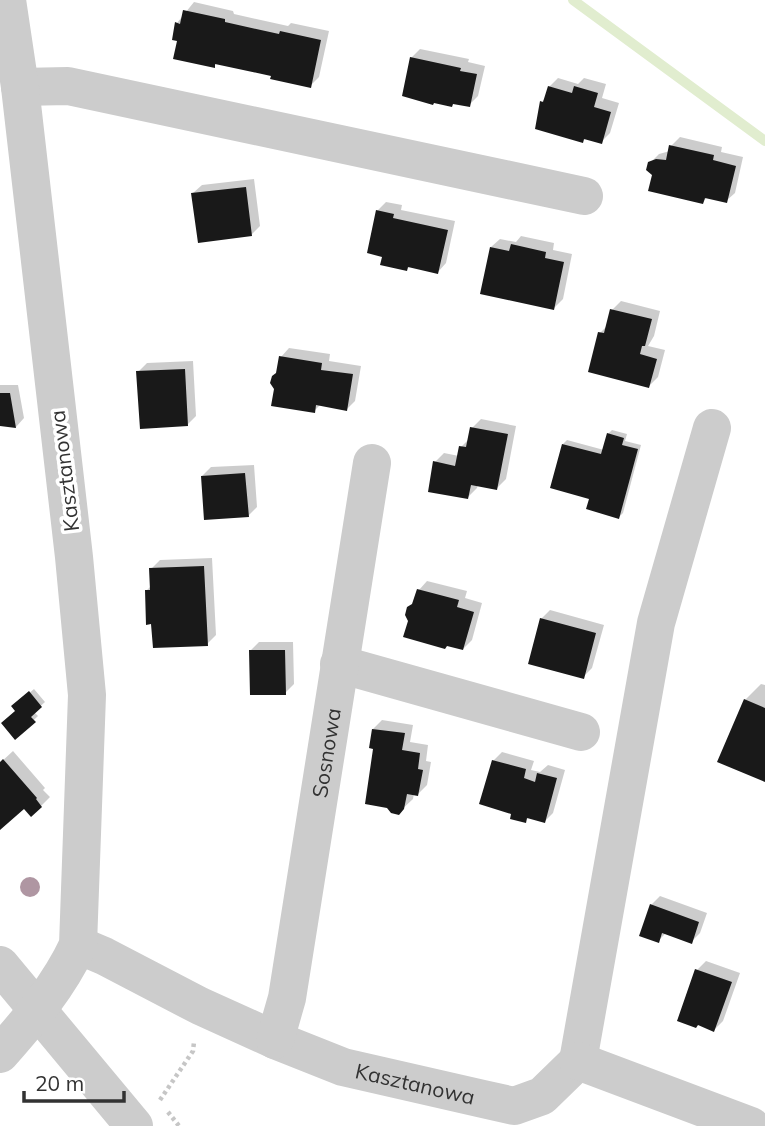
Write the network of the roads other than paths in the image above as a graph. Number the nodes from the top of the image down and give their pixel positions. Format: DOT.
graph roads {
  1 [pos="7,0"];
  2 [pos="20,87"];
  3 [pos="584,196"];
  4 [pos="712,428"];
  5 [pos="372,463"];
  6 [pos="339,664"];
  7 [pos="581,732"];
  8 [pos="78,945"];
  9 [pos="0,965"];
  10 [pos="37,1010"];
  11 [pos="275,1040"];
  12 [pos="0,1054"];
  13 [pos="578,1061"];
  14 [pos="146,1113"];
  15 [pos="751,1126"];
  1 -- 2 [label="street, Kasztanowa"];
  2 -- 3 [label="street"];
  2 -- 8 [label="street, Kasztanowa"];
  4 -- 13 [label="street"];
  5 -- 6 [label="street, Sosnowa"];
  6 -- 7 [label="street"];
  6 -- 11 [label="street, Sosnowa"];
  8 -- 10 [label="street, Kasztanowa"];
  8 -- 11 [label="street, Kasztanowa"];
  9 -- 10 [label="street"];
  10 -- 12 [label="street, Kasztanowa"];
  10 -- 14 [label="street"];
  11 -- 13 [label="street, Kasztanowa"];
  13 -- 15 [label="street"];
}
